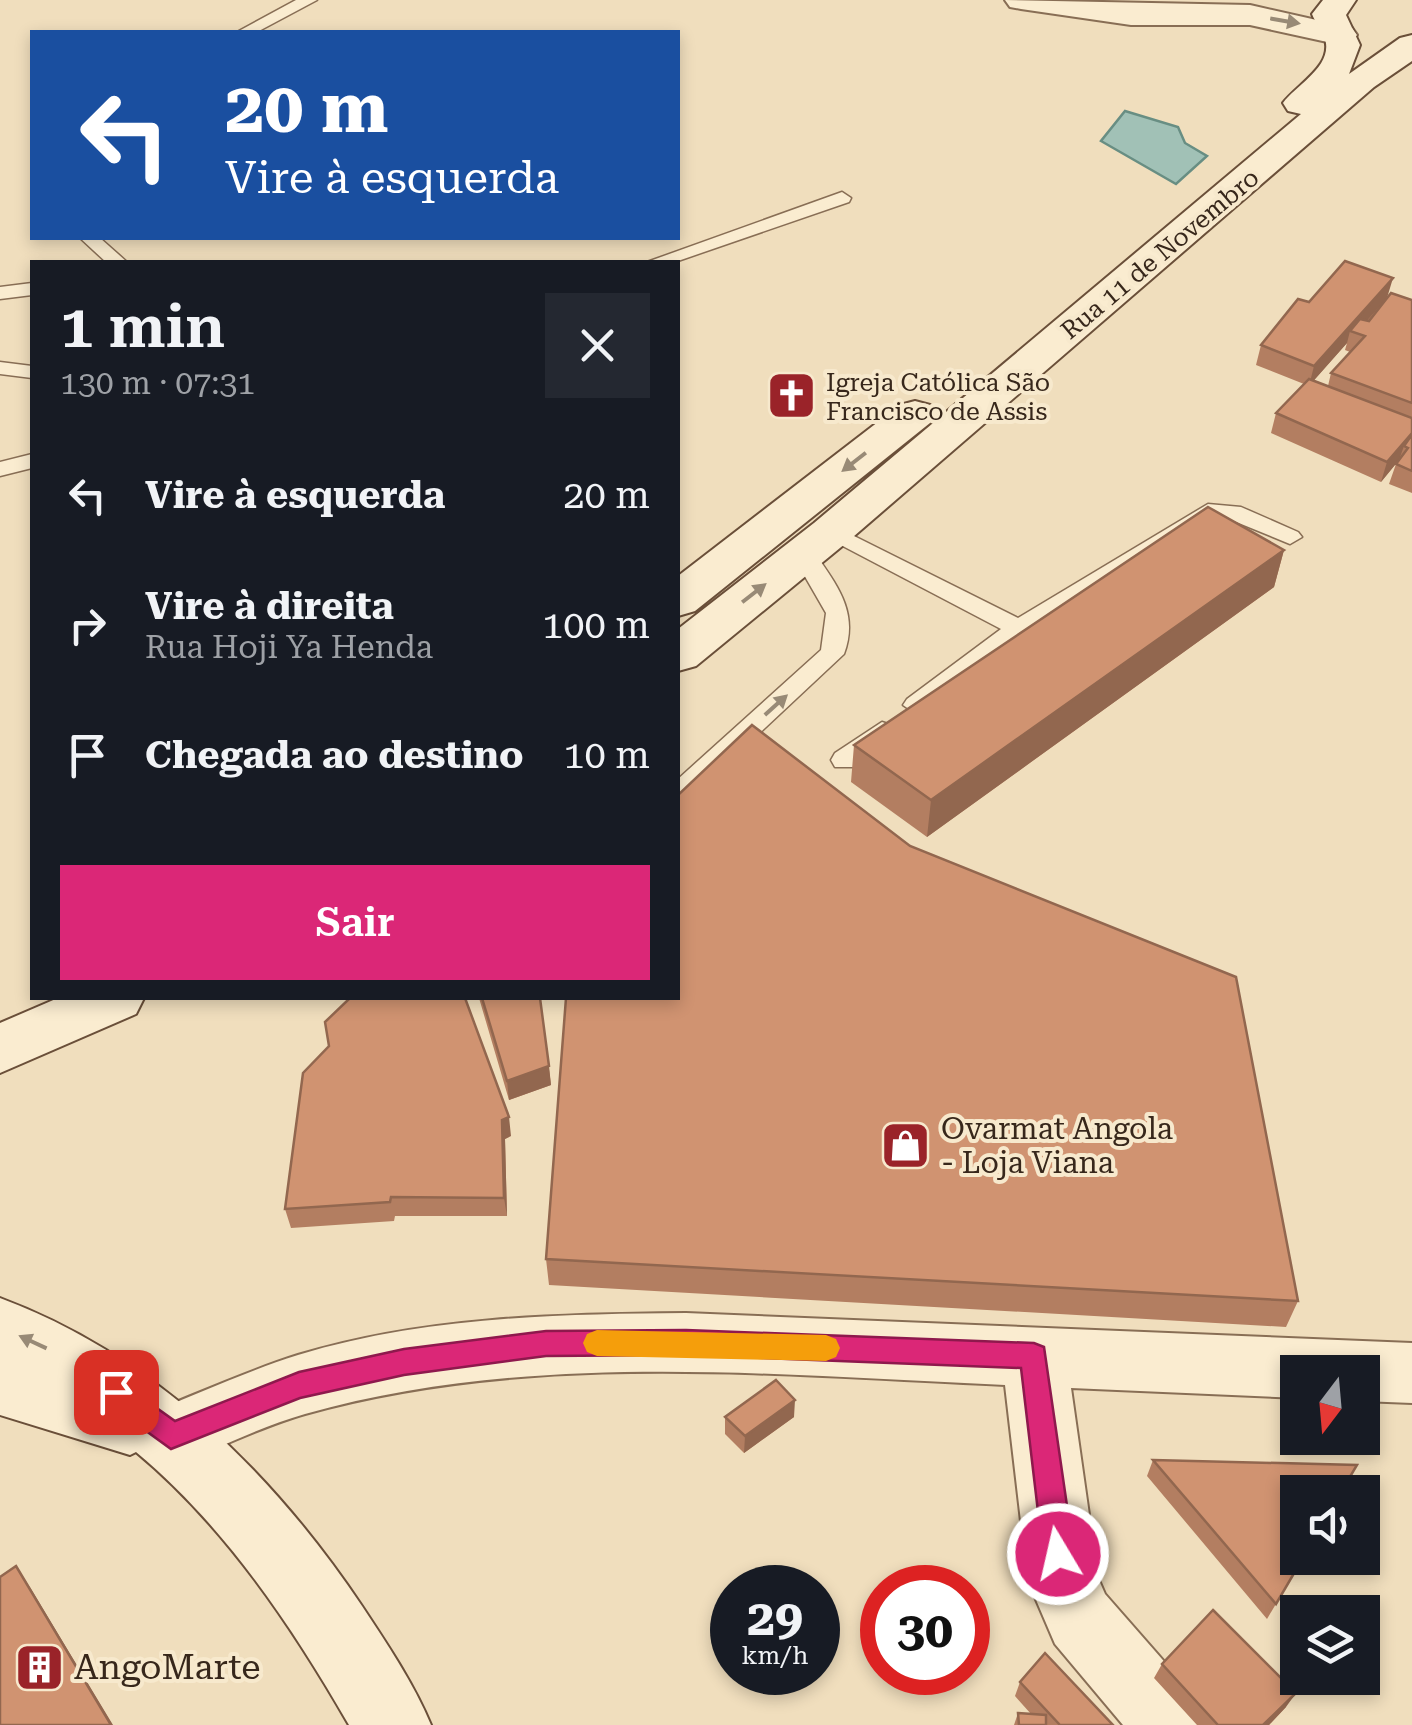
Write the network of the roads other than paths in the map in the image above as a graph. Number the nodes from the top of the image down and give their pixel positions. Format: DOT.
graph roads {
  1 [pos="309,0"];
  2 [pos="1231,0"];
  3 [pos="1035,2"];
  4 [pos="1341,18"];
  5 [pos="249,30"];
  6 [pos="1412,42"];
  7 [pos="842,198"];
  8 [pos="92,240"];
  9 [pos="115,260"];
  10 [pos="664,260"];
  11 [pos="30,289"];
  12 [pos="0,293"];
  13 [pos="0,368"];
  14 [pos="30,372"];
  15 [pos="30,461"];
  16 [pos="0,469"];
  17 [pos="1290,537"];
  18 [pos="817,543"];
  19 [pos="680,598"];
  20 [pos="1019,628"];
  21 [pos="680,652"];
  22 [pos="844,760"];
  23 [pos="680,792"];
  24 [pos="30,996"];
  25 [pos="110,1000"];
  26 [pos="0,1010"];
  27 [pos="0,1048"];
  28 [pos="0,1328"];
  29 [pos="1034,1356"];
  30 [pos="1412,1373"];
  31 [pos="0,1382"];
  32 [pos="171,1436"];
  33 [pos="392,1725"];
  34 [pos="1171,1725"];
  1 -- 5 [label="lane"];
  2 -- 3 [label="street"];
  3 -- 4 [label="street, one-way"];
  4 -- 6 [label="main road"];
  4 -- 19 [label="main road, Rua 11 de Novembro, one-way"];
  6 -- 18 [label="main road, Rua 11 de Novembro"];
  7 -- 10 [label="lane"];
  8 -- 9 [label="lane"];
  11 -- 12 [label="lane"];
  13 -- 14 [label="lane"];
  15 -- 16 [label="lane"];
  17 -- 20 [label="lane"];
  18 -- 20 [label="lane"];
  21 -- 18 [label="main road, Rua 11 de Novembro, one-way"];
  23 -- 18 [label="lane, one-way"];
  20 -- 22 [label="lane"];
  24 -- 26 [label="main road"];
  25 -- 27 [label="main road"];
  32 -- 28 [label="main road, one-way"];
  29 -- 30 [label="street"];
  29 -- 32 [label="street"];
  29 -- 34 [label="street"];
  31 -- 32 [label="main road"];
  32 -- 33 [label="main road"];
}
